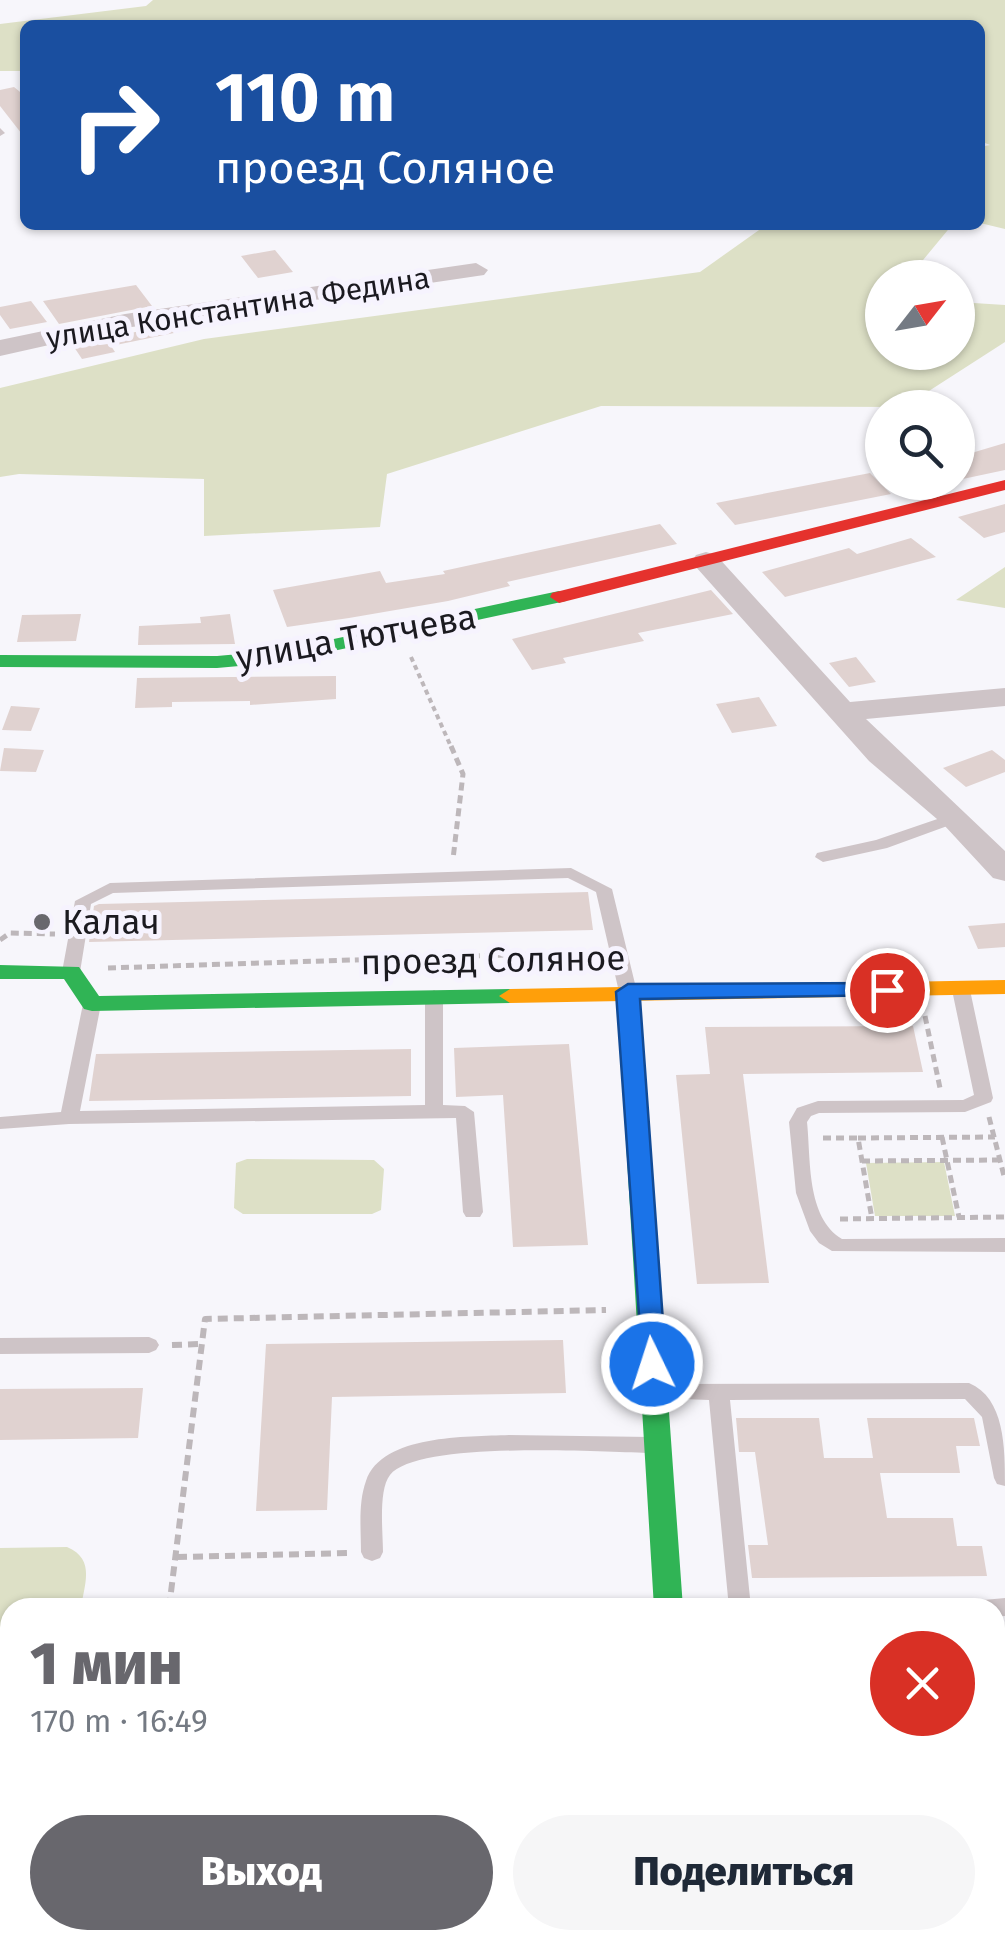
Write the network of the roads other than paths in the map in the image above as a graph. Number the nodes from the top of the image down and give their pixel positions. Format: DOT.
graph roads {
  1 [pos="476,270"];
  2 [pos="0,348"];
  3 [pos="1005,484"];
  4 [pos="706,561"];
  5 [pos="0,661"];
  6 [pos="1005,697"];
  7 [pos="843,712"];
  8 [pos="955,818"];
  9 [pos="823,857"];
  10 [pos="1005,871"];
  11 [pos="0,972"];
  12 [pos="70,972"];
  13 [pos="1005,987"];
  14 [pos="628,992"];
  15 [pos="434,996"];
  16 [pos="964,1001"];
  17 [pos="92,1004"];
  18 [pos="434,1112"];
  19 [pos="69,1118"];
  20 [pos="0,1123"];
  21 [pos="473,1212"];
  22 [pos="1005,1245"];
  23 [pos="149,1345"];
  24 [pos="0,1346"];
  25 [pos="654,1392"];
  26 [pos="719,1392"];
  27 [pos="658,1445"];
  28 [pos="1005,1478"];
  29 [pos="372,1552"];
  30 [pos="667,1598"];
  31 [pos="739,1598"];
  1 -- 2 [label="street, улица Константина Федина"];
  3 -- 4 [label="street, улица Тютчева"];
  4 -- 5 [label="street, улица Тютчева"];
  4 -- 7 [label="street"];
  6 -- 7 [label="street"];
  7 -- 8 [label="street"];
  8 -- 9 [label="lane"];
  8 -- 10 [label="street"];
  11 -- 12 [label="street"];
  12 -- 14 [label="lane"];
  12 -- 17 [label="street"];
  13 -- 16 [label="street, проезд Соляное"];
  14 -- 15 [label="street, проезд Соляное"];
  14 -- 16 [label="street, проезд Соляное"];
  14 -- 25 [label="street"];
  15 -- 17 [label="street, проезд Соляное"];
  15 -- 18 [label="lane"];
  16 -- 22 [label="lane"];
  17 -- 19 [label="lane"];
  18 -- 19 [label="lane"];
  18 -- 21 [label="lane"];
  19 -- 20 [label="lane"];
  23 -- 24 [label="lane"];
  25 -- 26 [label="lane"];
  25 -- 27 [label="street"];
  26 -- 28 [label="lane"];
  26 -- 31 [label="lane"];
  27 -- 29 [label="lane"];
  27 -- 30 [label="street"];
}
